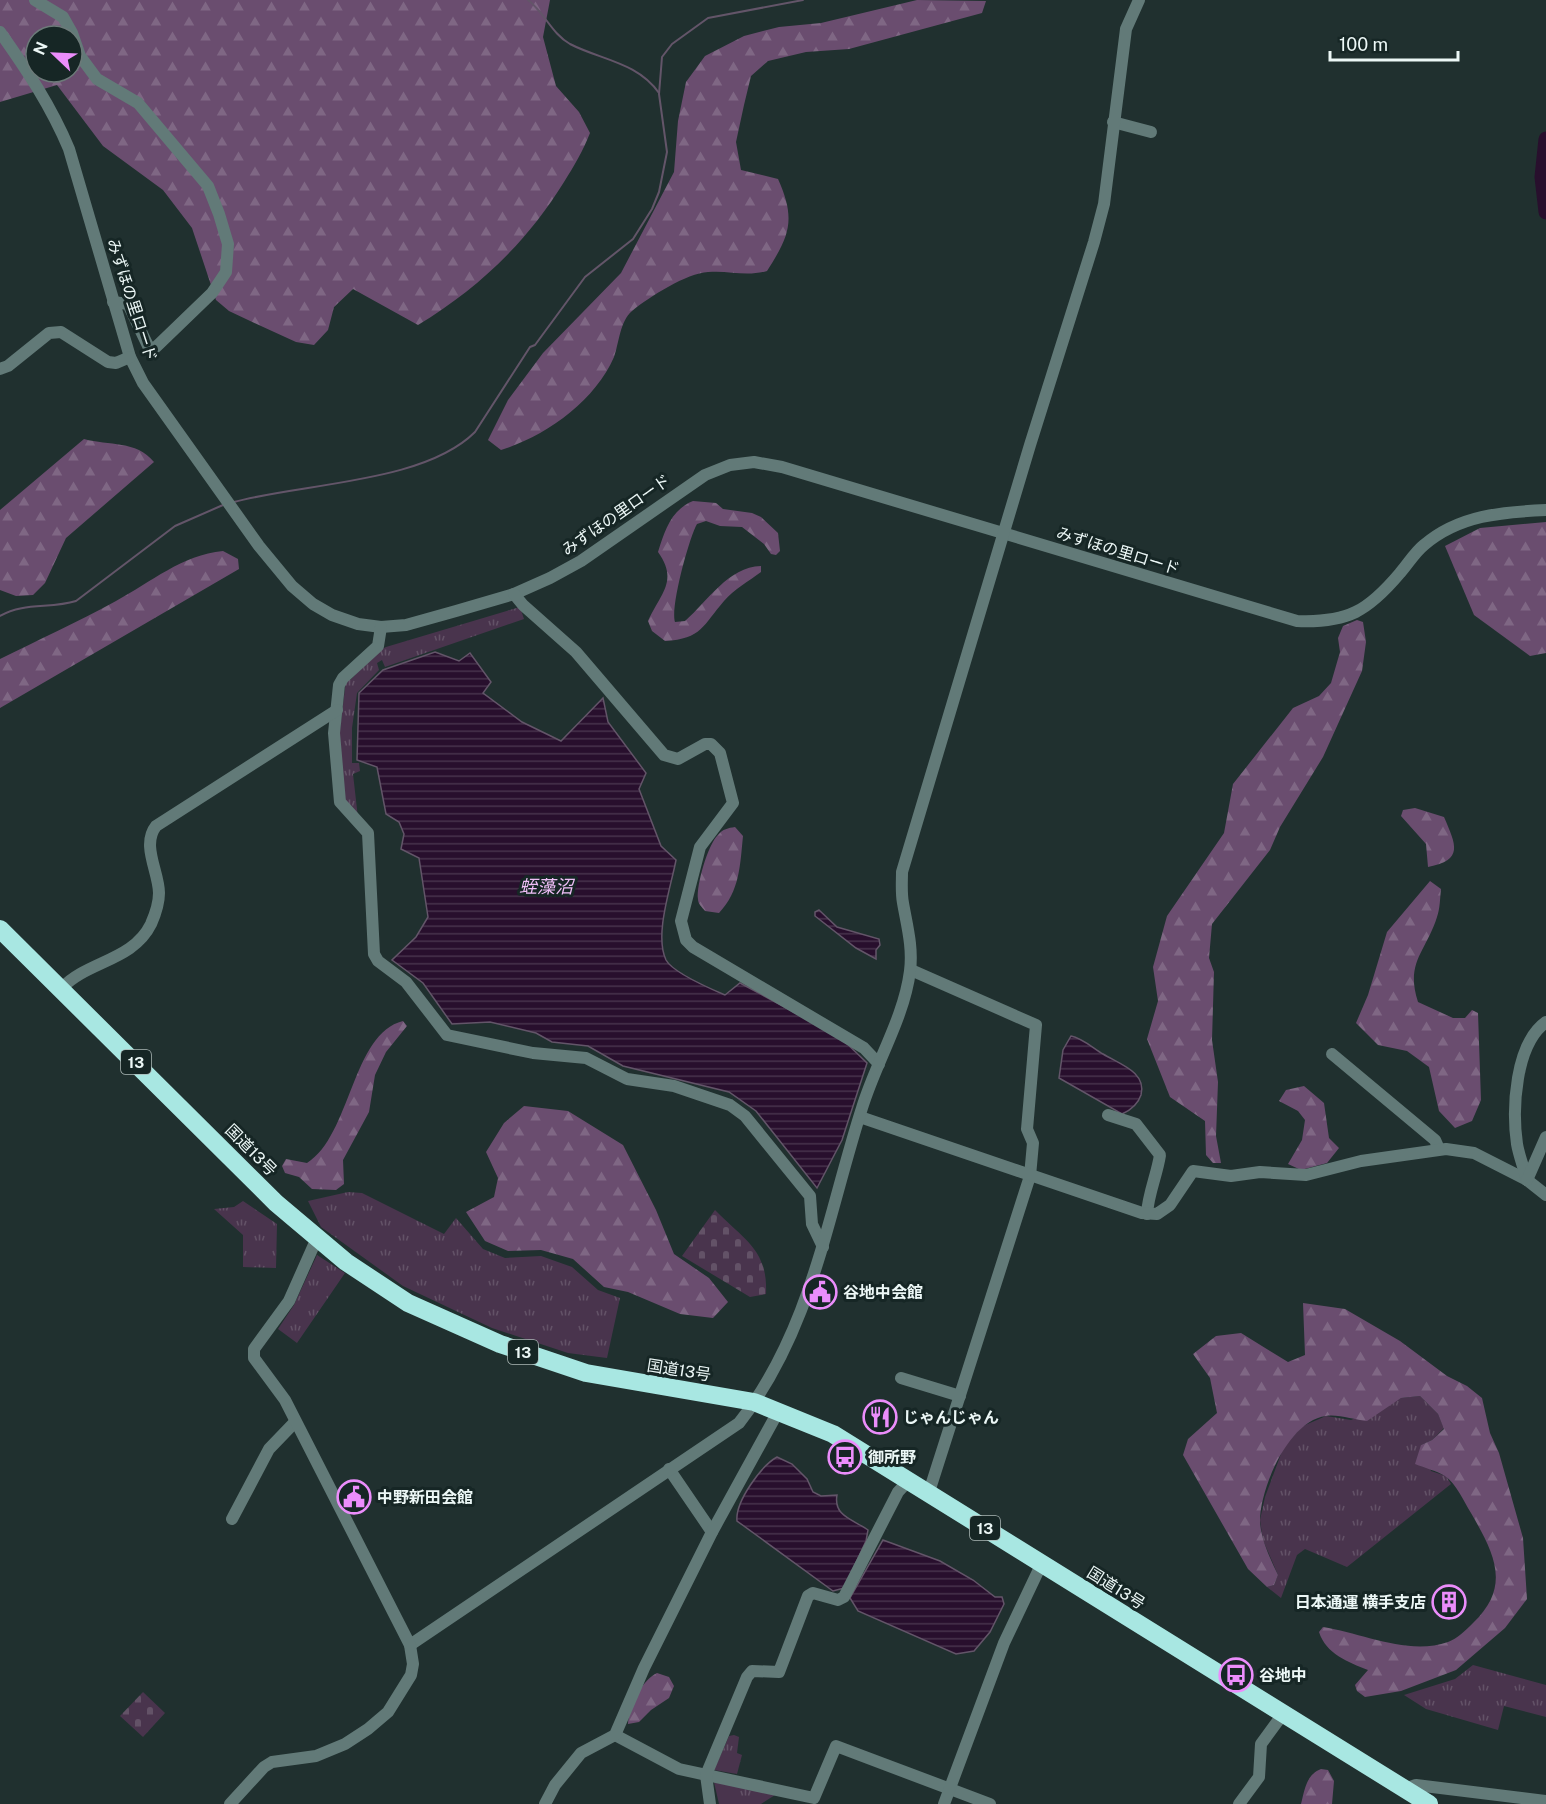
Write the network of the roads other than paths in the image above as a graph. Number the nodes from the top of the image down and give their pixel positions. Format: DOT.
graph roads {
  1 [pos="35,0"];
  2 [pos="1139,0"];
  3 [pos="0,32"];
  4 [pos="1113,122"];
  5 [pos="1151,132"];
  6 [pos="113,302"];
  7 [pos="130,357"];
  8 [pos="0,369"];
  9 [pos="1545,510"];
  10 [pos="1005,534"];
  11 [pos="514,594"];
  12 [pos="381,627"];
  13 [pos="337,710"];
  14 [pos="0,929"];
  15 [pos="910,970"];
  16 [pos="62,988"];
  17 [pos="1546,1022"];
  18 [pos="1540,1034"];
  19 [pos="1332,1054"];
  20 [pos="879,1064"];
  21 [pos="1108,1115"];
  22 [pos="860,1117"];
  23 [pos="1546,1137"];
  24 [pos="1439,1149"];
  25 [pos="1030,1176"];
  26 [pos="1527,1180"];
  27 [pos="1546,1195"];
  28 [pos="1147,1214"];
  29 [pos="317,1239"];
  30 [pos="823,1247"];
  31 [pos="901,1378"];
  32 [pos="960,1396"];
  33 [pos="754,1402"];
  34 [pos="779,1410"];
  35 [pos="295,1422"];
  36 [pos="669,1469"];
  37 [pos="909,1480"];
  38 [pos="929,1492"];
  39 [pos="232,1519"];
  40 [pos="712,1532"];
  41 [pos="1041,1565"];
  42 [pos="410,1645"];
  43 [pos="1283,1714"];
  44 [pos="615,1735"];
  45 [pos="706,1775"];
  46 [pos="949,1789"];
  47 [pos="1405,1789"];
  48 [pos="1546,1801"];
  49 [pos="230,1804"];
  50 [pos="545,1804"];
  51 [pos="710,1804"];
  52 [pos="944,1804"];
  53 [pos="990,1804"];
  54 [pos="1239,1804"];
  55 [pos="1429,1804"];
  1 -- 6 [label="street"];
  2 -- 4 [label="street"];
  3 -- 6 [label="street, みずほの里ロード"];
  4 -- 5 [label="street"];
  4 -- 10 [label="street"];
  6 -- 7 [label="street, みずほの里ロード"];
  7 -- 8 [label="street"];
  7 -- 12 [label="street, みずほの里ロード"];
  9 -- 10 [label="street, みずほの里ロード"];
  10 -- 11 [label="street, みずほの里ロード"];
  10 -- 15 [label="street"];
  11 -- 12 [label="street, みずほの里ロード"];
  11 -- 20 [label="street"];
  12 -- 13 [label="street"];
  13 -- 16 [label="street"];
  13 -- 30 [label="street"];
  14 -- 16 [label="highway, 国道13号 / 13"];
  15 -- 20 [label="street"];
  15 -- 25 [label="street"];
  16 -- 29 [label="highway, 国道13号 / 13"];
  17 -- 18 [label="street"];
  18 -- 26 [label="street"];
  19 -- 24 [label="street"];
  20 -- 22 [label="street"];
  21 -- 28 [label="street"];
  22 -- 25 [label="street"];
  22 -- 30 [label="street"];
  23 -- 26 [label="street"];
  24 -- 26 [label="street"];
  24 -- 28 [label="street"];
  25 -- 28 [label="street"];
  25 -- 32 [label="street"];
  26 -- 27 [label="street"];
  29 -- 33 [label="highway, 国道13号 / 13"];
  29 -- 35 [label="street"];
  30 -- 33 [label="street"];
  31 -- 32 [label="street"];
  32 -- 38 [label="street"];
  33 -- 34 [label="highway, 国道13号 / 13"];
  33 -- 36 [label="street"];
  34 -- 37 [label="highway, 国道13号 / 13"];
  34 -- 40 [label="street"];
  35 -- 39 [label="street"];
  35 -- 42 [label="street"];
  36 -- 40 [label="street"];
  36 -- 42 [label="street"];
  37 -- 38 [label="highway, 国道13号 / 13"];
  37 -- 45 [label="street"];
  38 -- 41 [label="highway, 国道13号 / 13"];
  40 -- 44 [label="street"];
  41 -- 43 [label="highway, 国道13号 / 13"];
  41 -- 46 [label="street"];
  42 -- 49 [label="street"];
  43 -- 47 [label="highway, 国道13号 / 13"];
  43 -- 54 [label="street"];
  44 -- 45 [label="street"];
  44 -- 50 [label="street"];
  45 -- 46 [label="street"];
  45 -- 51 [label="street"];
  46 -- 52 [label="street"];
  46 -- 53 [label="street"];
  47 -- 48 [label="street"];
  47 -- 55 [label="highway, 13"];
}
